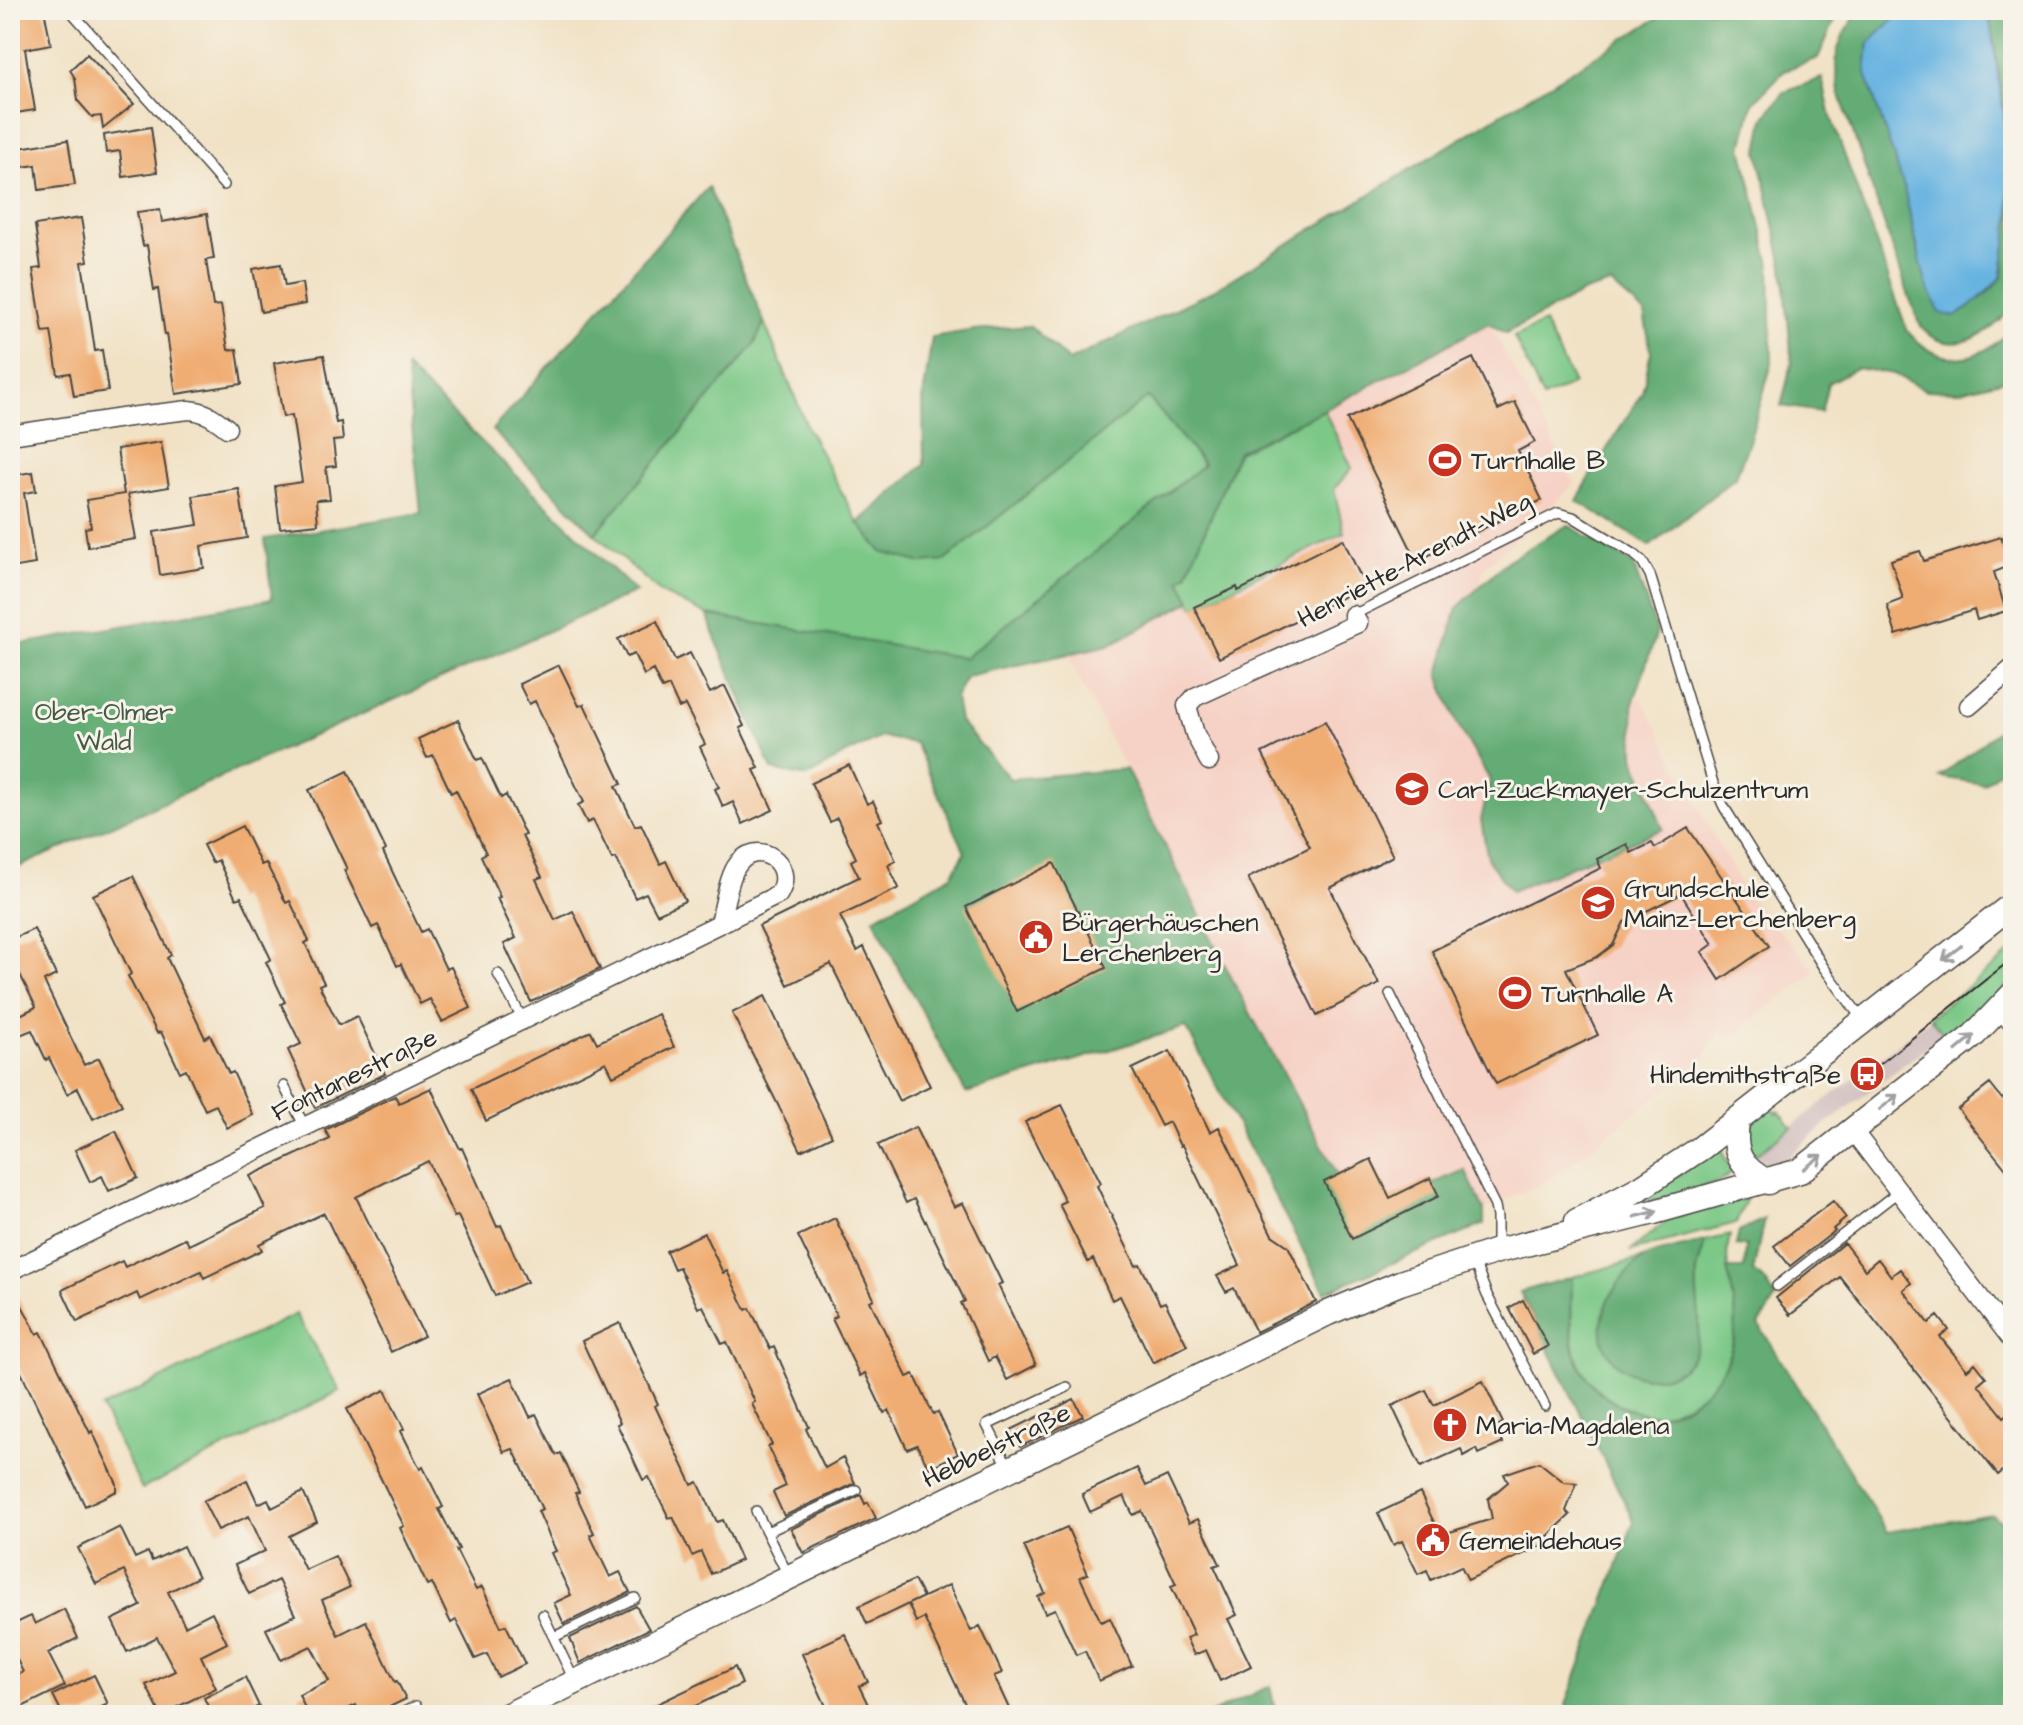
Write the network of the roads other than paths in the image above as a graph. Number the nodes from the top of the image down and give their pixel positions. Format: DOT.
graph roads {
  1 [pos="70,10"];
  2 [pos="224,185"];
  3 [pos="227,428"];
  4 [pos="10,435"];
  5 [pos="1353,615"];
  6 [pos="2013,668"];
  7 [pos="1969,706"];
  8 [pos="1209,761"];
  9 [pos="2013,904"];
  10 [pos="720,923"];
  11 [pos="498,974"];
  12 [pos="1390,994"];
  13 [pos="2009,1009"];
  14 [pos="523,1020"];
  15 [pos="1864,1021"];
  16 [pos="284,1086"];
  17 [pos="1737,1121"];
  18 [pos="305,1127"];
  19 [pos="1853,1131"];
  20 [pos="1768,1182"];
  21 [pos="1899,1191"];
  22 [pos="1506,1249"];
  23 [pos="1473,1259"];
  24 [pos="10,1271"];
  25 [pos="1777,1286"];
  26 [pos="2013,1341"];
  27 [pos="1067,1387"];
  28 [pos="1545,1406"];
  29 [pos="1009,1470"];
  30 [pos="856,1490"];
  31 [pos="756,1511"];
  32 [pos="767,1532"];
  33 [pos="789,1578"];
  34 [pos="635,1598"];
  35 [pos="543,1615"];
  36 [pos="554,1637"];
  37 [pos="576,1683"];
  38 [pos="398,1715"];
  39 [pos="421,1715"];
  40 [pos="508,1715"];
  1 -- 2 [label="lane"];
  3 -- 4 [label="street"];
  5 -- 8 [label="street, Henriette-Arendt-Weg"];
  5 -- 15 [label="lane, Henriette-Arendt-Weg"];
  6 -- 7 [label="street"];
  9 -- 15 [label="street, one-way"];
  10 -- 14 [label="street, Fontanestraße"];
  11 -- 14 [label="lane"];
  12 -- 22 [label="lane"];
  19 -- 13 [label="street, one-way"];
  14 -- 18 [label="street, Fontanestraße"];
  15 -- 17 [label="street"];
  16 -- 18 [label="lane"];
  17 -- 20 [label="street"];
  17 -- 22 [label="street"];
  18 -- 24 [label="street, Fontanestraße"];
  20 -- 19 [label="street, one-way"];
  19 -- 21 [label="street"];
  22 -- 20 [label="street, one-way"];
  21 -- 25 [label="lane"];
  21 -- 26 [label="street"];
  22 -- 23 [label="street, Hebbelstraße"];
  23 -- 28 [label="lane"];
  23 -- 29 [label="street, Hebbelstraße"];
  27 -- 29 [label="lane"];
  29 -- 33 [label="street, Hebbelstraße"];
  30 -- 32 [label="lane"];
  31 -- 32 [label="lane"];
  32 -- 33 [label="lane"];
  33 -- 37 [label="street, Hebbelstraße"];
  34 -- 36 [label="lane"];
  35 -- 36 [label="lane"];
  36 -- 37 [label="lane"];
  37 -- 40 [label="street, Hebbelstraße"];
  38 -- 39 [label="lane"];
}
